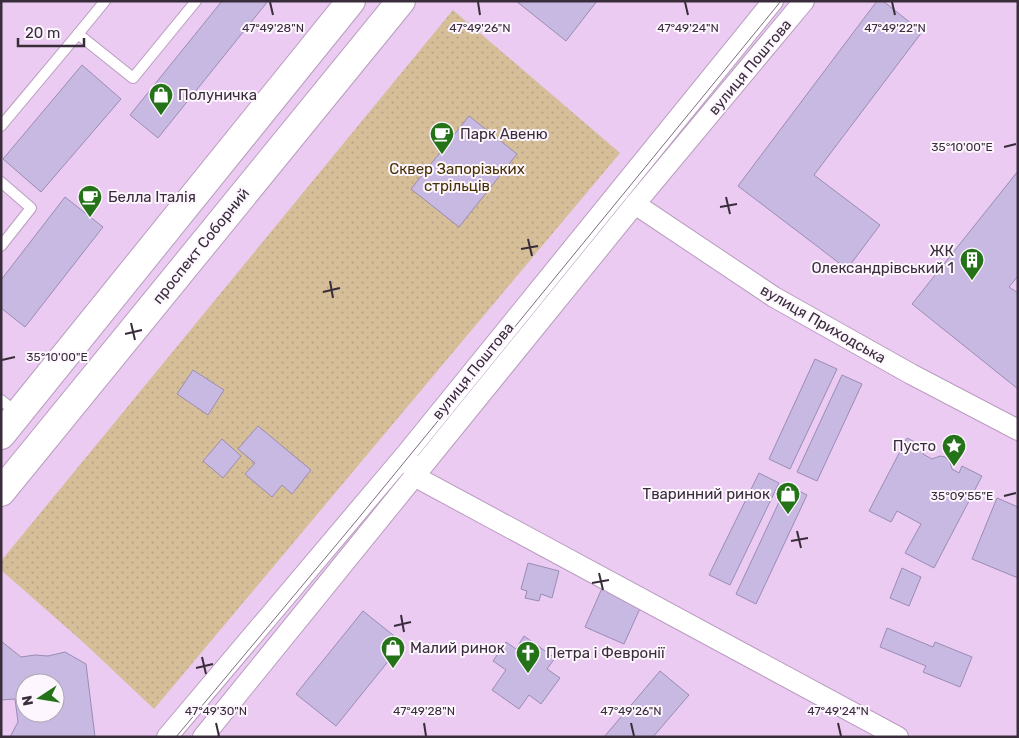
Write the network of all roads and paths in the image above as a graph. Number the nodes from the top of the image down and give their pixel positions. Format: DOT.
graph roads {
  1 [pos="105,1"];
  2 [pos="351,1"];
  3 [pos="401,1"];
  4 [pos="773,1"];
  5 [pos="804,1"];
  6 [pos="194,2"];
  7 [pos="78,34"];
  8 [pos="1,126"];
  9 [pos="1,182"];
  10 [pos="635,204"];
  11 [pos="1,246"];
  12 [pos="7,416"];
  13 [pos="1018,430"];
  14 [pos="406,454"];
  15 [pos="414,476"];
  16 [pos="1,492"];
  17 [pos="168,737"];
  18 [pos="202,737"];
  19 [pos="898,737"];
  1 -- 7 [label="lane"];
  2 -- 12 [label="main road"];
  3 -- 16 [label="main road, проспект Соборний"];
  4 -- 14 [label="street, вулиця Поштова"];
  5 -- 10 [label="street, вулиця Поштова"];
  6 -- 7 [label="lane"];
  7 -- 8 [label="lane"];
  9 -- 11 [label="lane"];
  10 -- 13 [label="street, вулиця Приходська"];
  10 -- 15 [label="street, вулиця Поштова"];
  14 -- 15 [label="street"];
  14 -- 17 [label="street, вулиця Поштова"];
  15 -- 18 [label="street, вулиця Поштова"];
  15 -- 19 [label="street"];
}
